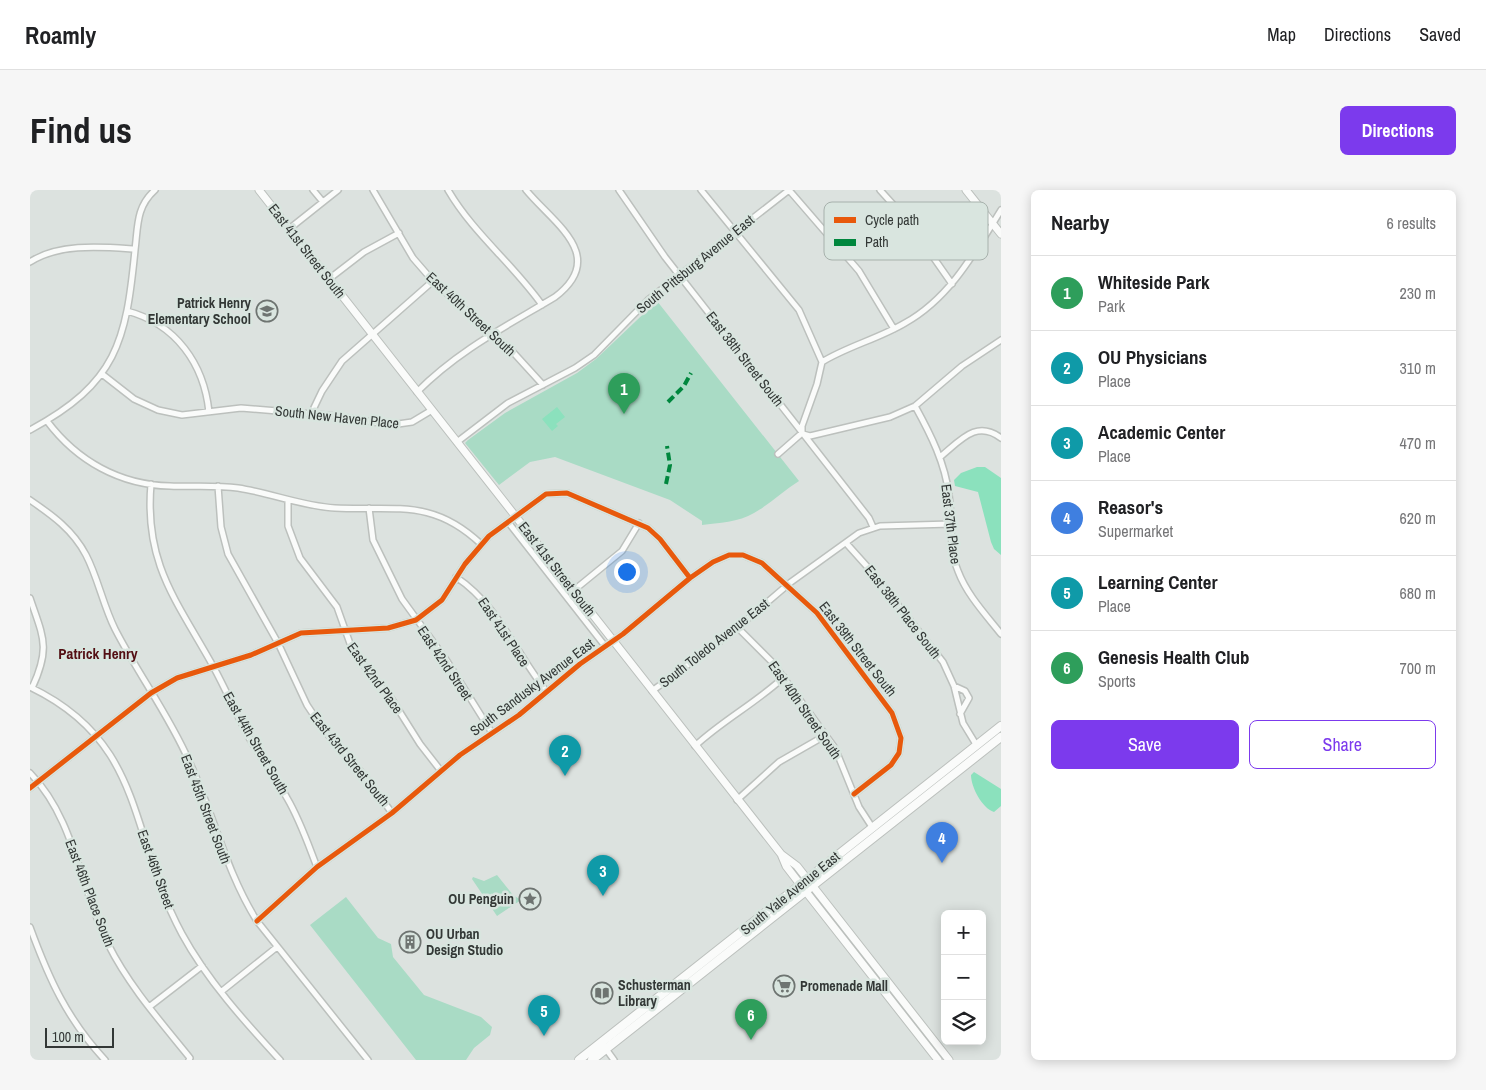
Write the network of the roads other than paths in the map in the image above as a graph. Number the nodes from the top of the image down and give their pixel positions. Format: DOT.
graph roads {
  1 [pos="155,190"];
  2 [pos="259,190"];
  3 [pos="313,190"];
  4 [pos="338,190"];
  5 [pos="373,190"];
  6 [pos="448,190"];
  7 [pos="526,190"];
  8 [pos="619,190"];
  9 [pos="701,190"];
  10 [pos="789,190"];
  11 [pos="880,190"];
  12 [pos="966,190"];
  13 [pos="323,202"];
  14 [pos="890,202"];
  15 [pos="975,202"];
  16 [pos="1001,210"];
  17 [pos="988,218"];
  18 [pos="992,223"];
  19 [pos="290,228"];
  20 [pos="988,229"];
  21 [pos="824,230"];
  22 [pos="399,233"];
  23 [pos="734,233"];
  24 [pos="1001,234"];
  25 [pos="135,249"];
  26 [pos="849,260"];
  27 [pos="935,260"];
  28 [pos="968,260"];
  29 [pos="30,262"];
  30 [pos="680,276"];
  31 [pos="329,279"];
  32 [pos="433,281"];
  33 [pos="952,284"];
  34 [pos="542,305"];
  35 [pos="127,311"];
  36 [pos="894,329"];
  37 [pos="372,334"];
  38 [pos="492,334"];
  39 [pos="1001,340"];
  40 [pos="822,362"];
  41 [pos="102,374"];
  42 [pos="543,384"];
  43 [pos="417,392"];
  44 [pos="915,406"];
  45 [pos="432,410"];
  46 [pos="209,412"];
  47 [pos="312,414"];
  48 [pos="48,421"];
  49 [pos="30,430"];
  50 [pos="802,433"];
  51 [pos="1000,437"];
  52 [pos="457,442"];
  53 [pos="778,454"];
  54 [pos="940,457"];
  55 [pos="151,484"];
  56 [pos="218,486"];
  57 [pos="30,500"];
  58 [pos="288,500"];
  59 [pos="369,508"];
  60 [pos="515,516"];
  61 [pos="508,522"];
  62 [pos="639,523"];
  63 [pos="951,524"];
  64 [pos="873,527"];
  65 [pos="846,543"];
  66 [pos="481,544"];
  67 [pos="762,563"];
  68 [pos="456,577"];
  69 [pos="690,578"];
  70 [pos="787,585"];
  71 [pos="573,591"];
  72 [pos="30,598"];
  73 [pos="416,620"];
  74 [pos="738,628"];
  75 [pos="344,629"];
  76 [pos="1001,634"];
  77 [pos="613,641"];
  78 [pos="278,643"];
  79 [pos="605,646"];
  80 [pos="213,666"];
  81 [pos="784,678"];
  82 [pos="954,686"];
  83 [pos="31,687"];
  84 [pos="652,691"];
  85 [pos="547,692"];
  86 [pos="151,693"];
  87 [pos="960,714"];
  88 [pos="1000,732"];
  89 [pos="492,733"];
  90 [pos="97,735"];
  91 [pos="826,735"];
  92 [pos="694,746"];
  93 [pos="977,746"];
  94 [pos="441,771"];
  95 [pos="30,773"];
  96 [pos="38,781"];
  97 [pos="30,788"];
  98 [pos="854,794"];
  99 [pos="737,800"];
  100 [pos="392,813"];
  101 [pos="872,827"];
  102 [pos="781,854"];
  103 [pos="317,867"];
  104 [pos="809,882"];
  105 [pos="802,887"];
  106 [pos="257,921"];
  107 [pos="30,927"];
  108 [pos="277,947"];
  109 [pos="718,951"];
  110 [pos="714,964"];
  111 [pos="202,966"];
  112 [pos="892,988"];
  113 [pos="222,991"];
  114 [pos="886,994"];
  115 [pos="149,1006"];
  116 [pos="603,1046"];
  117 [pos="190,1059"];
  118 [pos="611,1059"];
  119 [pos="105,1060"];
  120 [pos="280,1060"];
  121 [pos="368,1060"];
  122 [pos="579,1060"];
  123 [pos="592,1060"];
  124 [pos="938,1060"];
  125 [pos="949,1060"];
  1 -- 25 [label="street"];
  2 -- 19 [label="main road, East 41st Street South"];
  3 -- 13 [label="street"];
  4 -- 13 [label="street"];
  5 -- 22 [label="street, East 40th Street South"];
  6 -- 34 [label="street"];
  7 -- 34 [label="street"];
  8 -- 30 [label="street, East 38th Street South"];
  9 -- 23 [label="street"];
  10 -- 21 [label="street"];
  10 -- 23 [label="street, South Pittsburg Avenue East"];
  11 -- 14 [label="street"];
  12 -- 15 [label="main road"];
  13 -- 19 [label="street"];
  16 -- 18 [label="street"];
  17 -- 18 [label="main road"];
  18 -- 20 [label="street"];
  18 -- 24 [label="main road"];
  19 -- 31 [label="main road, East 41st Street South"];
  22 -- 31 [label="street"];
  22 -- 32 [label="street, East 40th Street South"];
  23 -- 30 [label="street, South Pittsburg Avenue East"];
  23 -- 40 [label="street"];
  25 -- 29 [label="street"];
  25 -- 35 [label="street"];
  26 -- 36 [label="street"];
  27 -- 33 [label="street"];
  28 -- 33 [label="street"];
  30 -- 42 [label="street, South Pittsburg Avenue East"];
  30 -- 50 [label="street, East 38th Street South"];
  31 -- 37 [label="main road, East 41st Street South"];
  32 -- 37 [label="street"];
  32 -- 38 [label="street, East 40th Street South"];
  33 -- 36 [label="street"];
  34 -- 38 [label="street"];
  35 -- 41 [label="street"];
  35 -- 46 [label="street"];
  36 -- 40 [label="street"];
  37 -- 43 [label="main road, East 41st Street South"];
  37 -- 47 [label="street"];
  38 -- 42 [label="street, East 40th Street South"];
  38 -- 43 [label="street"];
  39 -- 44 [label="street"];
  40 -- 50 [label="street"];
  41 -- 46 [label="street, South New Haven Place"];
  41 -- 48 [label="street"];
  42 -- 52 [label="street, South Pittsburg Avenue East"];
  43 -- 45 [label="main road, East 41st Street South"];
  44 -- 50 [label="street"];
  44 -- 54 [label="street, East 37th Place"];
  45 -- 47 [label="street, South New Haven Place"];
  45 -- 52 [label="main road, East 41st Street South"];
  46 -- 47 [label="street, South New Haven Place"];
  48 -- 49 [label="street"];
  48 -- 55 [label="street"];
  50 -- 53 [label="street"];
  50 -- 64 [label="street, East 38th Street South"];
  51 -- 54 [label="street"];
  52 -- 60 [label="main road, East 41st Street South"];
  54 -- 63 [label="street, East 37th Place"];
  55 -- 56 [label="street"];
  55 -- 80 [label="street, East 44th Street South"];
  56 -- 58 [label="street"];
  56 -- 78 [label="street, East 43rd Street South"];
  57 -- 86 [label="street, East 45th Street South"];
  58 -- 59 [label="street"];
  58 -- 75 [label="street, East 42nd Place"];
  59 -- 66 [label="street"];
  59 -- 73 [label="street, East 42nd Street"];
  60 -- 61 [label="street"];
  60 -- 62 [label="street"];
  60 -- 71 [label="main road, East 41st Street South"];
  61 -- 66 [label="street"];
  61 -- 79 [label="street, East 41st Street South"];
  62 -- 69 [label="street"];
  62 -- 71 [label="street"];
  63 -- 64 [label="street"];
  63 -- 76 [label="street, East 37th Place"];
  64 -- 65 [label="street, South Toledo Avenue East"];
  65 -- 70 [label="street, South Toledo Avenue East"];
  65 -- 82 [label="street, East 38th Place South"];
  66 -- 68 [label="street"];
  67 -- 69 [label="street, South Sandusky Avenue East"];
  67 -- 70 [label="street, East 39th Street South"];
  68 -- 73 [label="street"];
  68 -- 85 [label="street, East 41st Place"];
  69 -- 77 [label="street, South Sandusky Avenue East"];
  70 -- 74 [label="street, South Toledo Avenue East"];
  70 -- 98 [label="street, East 39th Street South"];
  71 -- 77 [label="main road, East 41st Street South"];
  72 -- 83 [label="street"];
  73 -- 75 [label="street"];
  73 -- 89 [label="street, East 42nd Street"];
  74 -- 81 [label="street, East 40th Street South"];
  74 -- 84 [label="street, South Toledo Avenue East"];
  75 -- 78 [label="street"];
  75 -- 94 [label="street, East 42nd Place"];
  77 -- 79 [label="street, South Sandusky Avenue East"];
  77 -- 84 [label="main road, East 41st Street South"];
  78 -- 80 [label="street"];
  78 -- 100 [label="street, East 43rd Street South"];
  79 -- 85 [label="street, South Sandusky Avenue East"];
  80 -- 86 [label="street"];
  80 -- 103 [label="street, East 44th Street South"];
  81 -- 91 [label="street, East 40th Street South"];
  81 -- 92 [label="street"];
  82 -- 87 [label="street, East 38th Place South"];
  82 -- 87 [label="street, East 38th Place South"];
  83 -- 90 [label="street, East 46th Street"];
  84 -- 92 [label="main road, East 41st Street South"];
  85 -- 89 [label="street, South Sandusky Avenue East"];
  86 -- 90 [label="street"];
  86 -- 106 [label="street, East 45th Street South"];
  87 -- 93 [label="street, East 38th Place South"];
  88 -- 93 [label="main road, South Yale Avenue East"];
  88 -- 104 [label="main road, South Yale Avenue East"];
  89 -- 94 [label="street, South Sandusky Avenue East"];
  90 -- 96 [label="street"];
  90 -- 111 [label="street, East 46th Street"];
  91 -- 98 [label="street, East 40th Street South"];
  91 -- 99 [label="street"];
  92 -- 99 [label="main road, East 41st Street South"];
  93 -- 101 [label="main road, South Yale Avenue East"];
  94 -- 100 [label="street, South Sandusky Avenue East"];
  95 -- 96 [label="street, East 46th Place South"];
  96 -- 97 [label="street"];
  96 -- 115 [label="street, East 46th Place South"];
  98 -- 101 [label="street, East 40th Street South"];
  99 -- 102 [label="main road, East 41st Street South"];
  100 -- 103 [label="street, South Sandusky Avenue East"];
  101 -- 104 [label="main road, South Yale Avenue East"];
  102 -- 104 [label="main road, East 41st Street South"];
  102 -- 105 [label="main road, East 41st Street South"];
  103 -- 106 [label="street, South Sandusky Avenue East"];
  104 -- 105 [label="main road, South Yale Avenue East"];
  104 -- 112 [label="main road, East 41st Street South"];
  105 -- 109 [label="main road, South Yale Avenue East"];
  105 -- 110 [label="main road, South Yale Avenue East"];
  105 -- 114 [label="main road, East 41st Street South"];
  106 -- 108 [label="street, East 45th Street South"];
  107 -- 119 [label="street"];
  108 -- 113 [label="street"];
  108 -- 121 [label="street, East 45th Street South"];
  109 -- 110 [label="main road"];
  109 -- 116 [label="main road, South Yale Avenue East"];
  110 -- 116 [label="main road, South Yale Avenue East"];
  111 -- 113 [label="street, East 46th Street"];
  111 -- 115 [label="street"];
  112 -- 114 [label="main road"];
  112 -- 125 [label="main road, East 41st Street South"];
  113 -- 120 [label="street, East 46th Street"];
  114 -- 124 [label="main road, East 41st Street South"];
  115 -- 117 [label="street, East 46th Place South"];
  116 -- 118 [label="street"];
  116 -- 122 [label="main road, South Yale Avenue East"];
  116 -- 123 [label="main road, South Yale Avenue East"];
}
